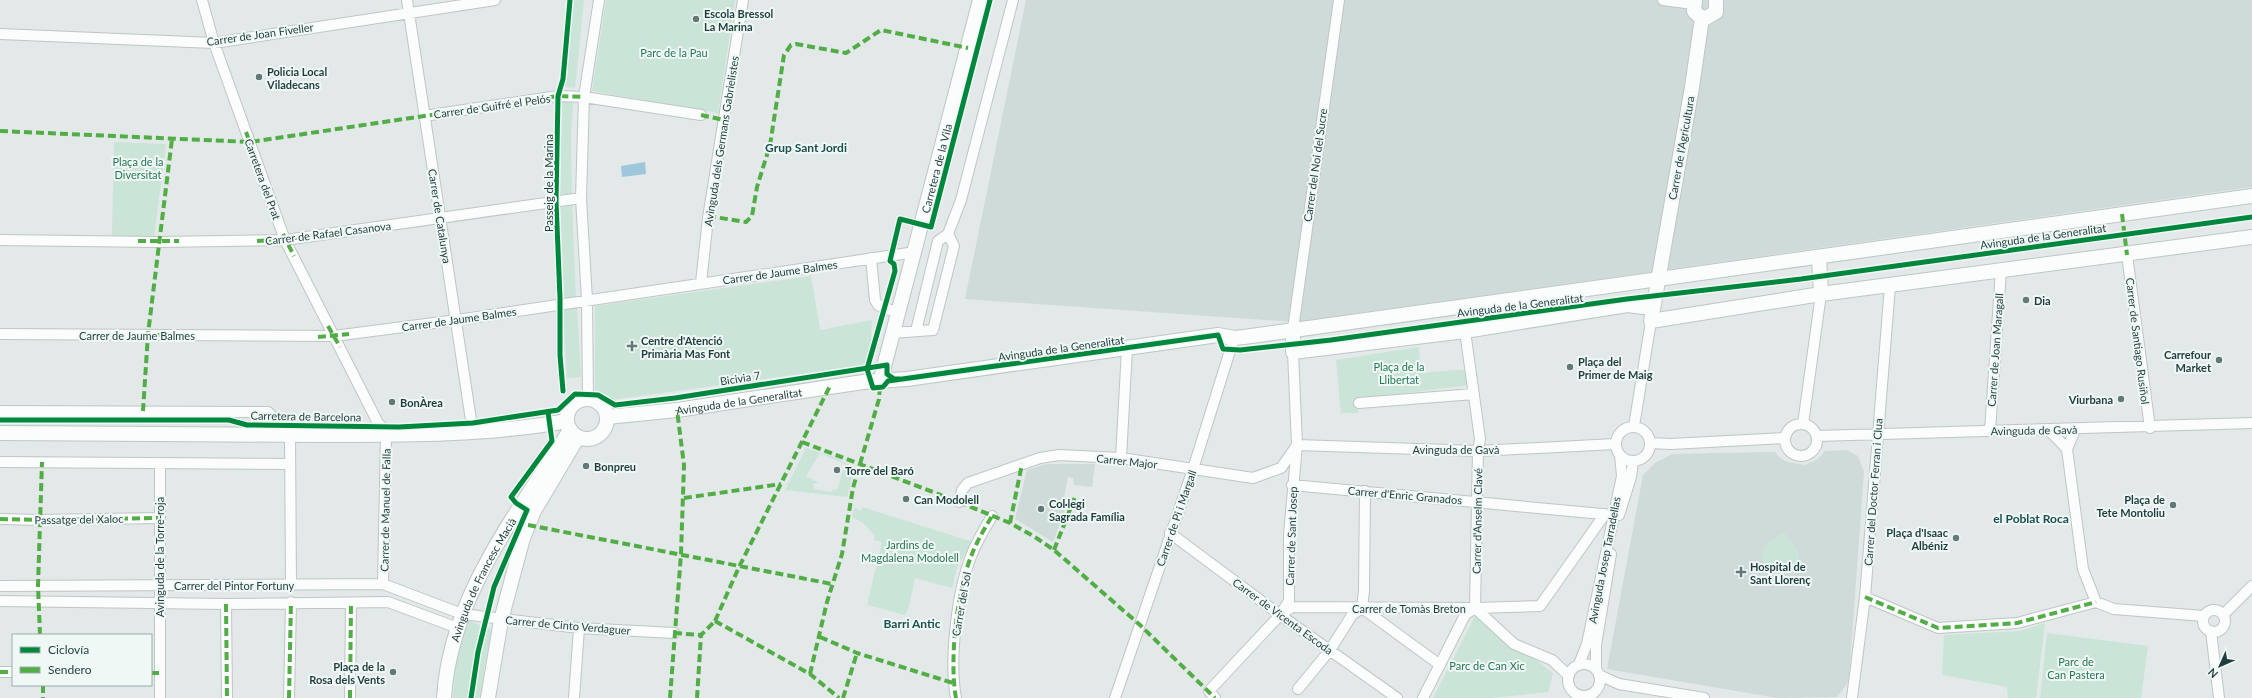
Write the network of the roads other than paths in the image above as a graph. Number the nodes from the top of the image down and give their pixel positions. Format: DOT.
graph roads {
  1 [pos="202,0"];
  2 [pos="407,0"];
  3 [pos="495,0"];
  4 [pos="599,0"];
  5 [pos="743,0"];
  6 [pos="980,0"];
  7 [pos="1013,0"];
  8 [pos="1339,0"];
  9 [pos="1663,0"];
  10 [pos="1716,0"];
  11 [pos="1694,2"];
  12 [pos="409,12"];
  13 [pos="1702,18"];
  14 [pos="0,34"];
  15 [pos="214,43"];
  16 [pos="584,97"];
  17 [pos="701,115"];
  18 [pos="424,116"];
  19 [pos="2252,196"];
  20 [pos="581,198"];
  21 [pos="441,218"];
  22 [pos="948,234"];
  23 [pos="2252,238"];
  24 [pos="0,240"];
  25 [pos="285,240"];
  26 [pos="915,252"];
  27 [pos="2127,255"];
  28 [pos="1819,257"];
  29 [pos="871,258"];
  30 [pos="2001,270"];
  31 [pos="1659,279"];
  32 [pos="701,283"];
  33 [pos="1890,286"];
  34 [pos="1821,294"];
  35 [pos="587,300"];
  36 [pos="898,313"];
  37 [pos="1651,314"];
  38 [pos="457,320"];
  39 [pos="1293,329"];
  40 [pos="916,331"];
  41 [pos="1465,331"];
  42 [pos="892,332"];
  43 [pos="0,334"];
  44 [pos="334,336"];
  45 [pos="1234,338"];
  46 [pos="1127,349"];
  47 [pos="1293,352"];
  48 [pos="880,382"];
  49 [pos="1474,394"];
  50 [pos="588,399"];
  51 [pos="1359,403"];
  52 [pos="0,411"];
  53 [pos="607,416"];
  54 [pos="2252,423"];
  55 [pos="1803,424"];
  56 [pos="1634,426"];
  57 [pos="2150,428"];
  58 [pos="572,429"];
  59 [pos="2049,430"];
  60 [pos="2075,430"];
  61 [pos="1990,431"];
  62 [pos="0,433"];
  63 [pos="473,433"];
  64 [pos="1877,434"];
  65 [pos="290,435"];
  66 [pos="386,435"];
  67 [pos="1817,436"];
  68 [pos="1784,438"];
  69 [pos="1650,443"];
  70 [pos="1615,444"];
  71 [pos="1297,445"];
  72 [pos="2066,449"];
  73 [pos="1478,451"];
  74 [pos="1620,455"];
  75 [pos="1121,458"];
  76 [pos="1633,461"];
  77 [pos="0,462"];
  78 [pos="160,463"];
  79 [pos="289,464"];
  80 [pos="1193,469"];
  81 [pos="1292,485"];
  82 [pos="1365,491"];
  83 [pos="1477,501"];
  84 [pos="959,502"];
  85 [pos="1609,514"];
  86 [pos="992,516"];
  87 [pos="159,518"];
  88 [pos="0,519"];
  89 [pos="1170,533"];
  90 [pos="291,584"];
  91 [pos="384,584"];
  92 [pos="159,585"];
  93 [pos="0,586"];
  94 [pos="2252,586"];
  95 [pos="1865,597"];
  96 [pos="0,601"];
  97 [pos="158,602"];
  98 [pos="291,602"];
  99 [pos="2096,602"];
  100 [pos="351,603"];
  101 [pos="226,604"];
  102 [pos="1362,608"];
  103 [pos="1475,608"];
  104 [pos="462,614"];
  105 [pos="1280,615"];
  106 [pos="2223,615"];
  107 [pos="2204,616"];
  108 [pos="501,620"];
  109 [pos="458,628"];
  110 [pos="579,628"];
  111 [pos="2211,631"];
  112 [pos="674,633"];
  113 [pos="1330,650"];
  114 [pos="1579,664"];
  115 [pos="1440,665"];
  116 [pos="0,672"];
  117 [pos="12,672"];
  118 [pos="1598,672"];
  119 [pos="155,673"];
  120 [pos="1568,676"];
  121 [pos="1619,684"];
  122 [pos="1597,688"];
  123 [pos="1298,689"];
  124 [pos="1571,693"];
  125 [pos="1212,694"];
  126 [pos="1587,696"];
  127 [pos="160,698"];
  128 [pos="227,698"];
  129 [pos="289,698"];
  130 [pos="350,698"];
  131 [pos="444,698"];
  132 [pos="488,698"];
  133 [pos="574,698"];
  134 [pos="956,698"];
  135 [pos="1115,698"];
  136 [pos="1396,698"];
  137 [pos="1423,698"];
  138 [pos="1704,698"];
  139 [pos="1852,698"];
  140 [pos="2219,698"];
  1 -- 15 [label="street, Carretera del Prat"];
  2 -- 12 [label="street, Carrer de Catalunya"];
  3 -- 12 [label="street, Carrer de Joan Fiveller"];
  4 -- 16 [label="street"];
  5 -- 32 [label="street, Avinguda dels Germans Gabrielistes"];
  6 -- 26 [label="street, Carretera de la Vila"];
  7 -- 22 [label="street"];
  8 -- 39 [label="street, Carrer del Noi del Sucre"];
  9 -- 11 [label="street"];
  10 -- 13 [label="street"];
  11 -- 13 [label="street"];
  12 -- 15 [label="street, Carrer de Joan Fiveller"];
  12 -- 18 [label="street, Carrer de Catalunya"];
  13 -- 31 [label="street, Carrer de l'Agricultura"];
  14 -- 15 [label="street, Carrer de Joan Fiveller"];
  15 -- 25 [label="street, Carretera del Prat"];
  16 -- 17 [label="street, Carrer de Guifré el Pelós"];
  16 -- 18 [label="street, Carrer de Guifré el Pelós"];
  16 -- 20 [label="street"];
  18 -- 21 [label="street, Carrer de Catalunya"];
  19 -- 28 [label="street, Avinguda de la Generalitat"];
  20 -- 21 [label="street, Carrer de Rafael Casanova"];
  20 -- 35 [label="street"];
  21 -- 25 [label="street, Carrer de Rafael Casanova"];
  21 -- 38 [label="street, Carrer de Catalunya"];
  22 -- 40 [label="street"];
  22 -- 40 [label="street"];
  23 -- 27 [label="street"];
  24 -- 25 [label="street, Carrer de Rafael Casanova"];
  25 -- 44 [label="street, Carretera del Prat"];
  26 -- 29 [label="street, Carrer de Jaume Balmes"];
  26 -- 36 [label="street, Carretera de la Vila"];
  27 -- 30 [label="street"];
  27 -- 57 [label="street, Carrer de Santiago Rusiñol"];
  28 -- 31 [label="street, Avinguda de la Generalitat"];
  28 -- 34 [label="street"];
  29 -- 32 [label="street, Carrer de Jaume Balmes"];
  29 -- 36 [label="street"];
  30 -- 33 [label="street"];
  30 -- 61 [label="street, Carrer de Joan Maragall"];
  31 -- 37 [label="street, Carrer de l'Agricultura"];
  31 -- 39 [label="street, Avinguda de la Generalitat"];
  32 -- 35 [label="street, Carrer de Jaume Balmes"];
  33 -- 34 [label="street"];
  33 -- 64 [label="street, Carrer del Doctor Ferran i Clua"];
  34 -- 37 [label="street"];
  34 -- 55 [label="street"];
  35 -- 38 [label="street, Carrer de Jaume Balmes"];
  35 -- 50 [label="street"];
  36 -- 42 [label="street, Carretera de la Vila"];
  37 -- 41 [label="street"];
  37 -- 56 [label="street"];
  38 -- 44 [label="street, Carrer de Jaume Balmes"];
  38 -- 63 [label="street, Carrer de Catalunya"];
  39 -- 45 [label="street, Avinguda de la Generalitat"];
  39 -- 47 [label="street"];
  40 -- 42 [label="street"];
  41 -- 47 [label="street"];
  41 -- 49 [label="street, Carrer d'Anselm Clavé"];
  42 -- 48 [label="street, Carretera de la Vila"];
  43 -- 44 [label="street, Carrer de Jaume Balmes"];
  44 -- 66 [label="street, Carretera del Prat"];
  45 -- 46 [label="street, Avinguda de la Generalitat"];
  45 -- 80 [label="street, Carrer de Pi i Margall"];
  46 -- 48 [label="street, Avinguda de la Generalitat"];
  46 -- 75 [label="street"];
  47 -- 71 [label="street, Carrer de Sant Josep"];
  48 -- 53 [label="street, Avinguda de la Generalitat"];
  49 -- 51 [label="street"];
  49 -- 73 [label="street, Carrer d'Anselm Clavé"];
  50 -- 53 [label="street"];
  50 -- 58 [label="street"];
  52 -- 65 [label="street, Carretera de Barcelona"];
  53 -- 58 [label="street"];
  54 -- 57 [label="street, Avinguda de Gavà"];
  55 -- 67 [label="street"];
  55 -- 68 [label="street"];
  56 -- 69 [label="street"];
  56 -- 70 [label="street"];
  57 -- 60 [label="street, Avinguda de Gavà"];
  58 -- 63 [label="street, Carretera de Barcelona"];
  58 -- 104 [label="street, Avinguda de Francesc Macià"];
  58 -- 108 [label="street, Avinguda de Francesc Macià"];
  59 -- 60 [label="street, Avinguda de Gavà"];
  59 -- 61 [label="street, Avinguda de Gavà"];
  59 -- 72 [label="street"];
  60 -- 72 [label="street"];
  61 -- 64 [label="street, Avinguda de Gavà"];
  62 -- 65 [label="street, Carretera de Barcelona"];
  63 -- 66 [label="street, Carretera de Barcelona"];
  64 -- 67 [label="street, Avinguda de Gavà"];
  64 -- 95 [label="street, Carrer del Doctor Ferran i Clua"];
  65 -- 66 [label="street, Carretera de Barcelona"];
  65 -- 79 [label="street"];
  66 -- 91 [label="street, Carrer de Manuel de Falla"];
  67 -- 68 [label="street"];
  68 -- 69 [label="street"];
  69 -- 76 [label="street"];
  70 -- 73 [label="street, Avinguda de Gavà"];
  70 -- 74 [label="street"];
  71 -- 73 [label="street, Avinguda de Gavà"];
  71 -- 80 [label="street, Carrer Major"];
  71 -- 81 [label="street, Carrer de Sant Josep"];
  72 -- 99 [label="street"];
  73 -- 83 [label="street, Carrer d'Anselm Clavé"];
  74 -- 76 [label="street"];
  74 -- 85 [label="street, Avinguda Josep Tarradellas"];
  75 -- 80 [label="street, Carrer Major"];
  75 -- 84 [label="street, Carrer Major"];
  76 -- 118 [label="street, Avinguda Josep Tarradellas"];
  77 -- 78 [label="street"];
  78 -- 79 [label="street"];
  78 -- 87 [label="street, Avinguda de la Torre-roja"];
  79 -- 90 [label="street"];
  80 -- 89 [label="street, Carrer de Pi i Margall"];
  81 -- 82 [label="street, Carrer d'Enric Granados"];
  81 -- 105 [label="street, Carrer de Sant Josep"];
  82 -- 83 [label="street, Carrer d'Enric Granados"];
  82 -- 102 [label="street"];
  83 -- 85 [label="street, Carrer d'Enric Granados"];
  83 -- 103 [label="street, Carrer d'Anselm Clavé"];
  85 -- 103 [label="street, Carrer de Tomàs Breton"];
  85 -- 114 [label="street, Avinguda Josep Tarradellas"];
  86 -- 134 [label="street, Carrer del Sol"];
  87 -- 88 [label="street, Passatge del Xaloc"];
  87 -- 92 [label="street, Avinguda de la Torre-roja"];
  89 -- 105 [label="street, Carrer de Vicenta Escoda"];
  89 -- 135 [label="street, Carrer de Pi i Margall"];
  90 -- 91 [label="street, Carrer del Pintor Fortuny"];
  90 -- 92 [label="street, Carrer del Pintor Fortuny"];
  91 -- 104 [label="street, Carrer del Pintor Fortuny"];
  92 -- 93 [label="street, Carrer del Pintor Fortuny"];
  92 -- 97 [label="street, Avinguda de la Torre-roja"];
  94 -- 106 [label="street"];
  95 -- 99 [label="street"];
  95 -- 139 [label="street, Carrer del Doctor Ferran i Clua"];
  96 -- 97 [label="street, Carrer del Pintor Fortuny"];
  97 -- 101 [label="street, Carrer del Pintor Fortuny"];
  97 -- 119 [label="street, Avinguda de la Torre-roja"];
  98 -- 100 [label="street, Carrer del Pintor Fortuny"];
  98 -- 101 [label="street, Carrer del Pintor Fortuny"];
  98 -- 129 [label="street"];
  99 -- 107 [label="street"];
  100 -- 109 [label="street, Carrer del Pintor Fortuny"];
  100 -- 130 [label="street"];
  101 -- 128 [label="street"];
  102 -- 103 [label="street, Carrer de Tomàs Breton"];
  102 -- 105 [label="street, Carrer de Tomàs Breton"];
  102 -- 113 [label="street"];
  102 -- 115 [label="street"];
  103 -- 115 [label="street"];
  103 -- 120 [label="street"];
  104 -- 108 [label="street, Carrer de Cinto Verdaguer"];
  104 -- 109 [label="street, Avinguda de Francesc Macià"];
  105 -- 113 [label="street, Carrer de Vicenta Escoda"];
  105 -- 125 [label="street, Carrer de Sant Josep"];
  106 -- 107 [label="street"];
  106 -- 111 [label="street"];
  107 -- 111 [label="street"];
  108 -- 110 [label="street, Carrer de Cinto Verdaguer"];
  108 -- 132 [label="street, Avinguda de Francesc Macià"];
  109 -- 131 [label="street, Avinguda de Francesc Macià"];
  110 -- 112 [label="street, Carrer de Cinto Verdaguer"];
  110 -- 133 [label="street"];
  111 -- 140 [label="street"];
  113 -- 123 [label="street"];
  113 -- 136 [label="street, Carrer de Vicenta Escoda"];
  114 -- 118 [label="street"];
  114 -- 120 [label="street"];
  115 -- 137 [label="street"];
  116 -- 117 [label="street"];
  118 -- 121 [label="street"];
  118 -- 122 [label="street"];
  119 -- 127 [label="street, Avinguda de la Torre-roja"];
  120 -- 124 [label="street"];
  121 -- 122 [label="street"];
  121 -- 138 [label="street"];
  122 -- 126 [label="street"];
  124 -- 126 [label="street"];
}
